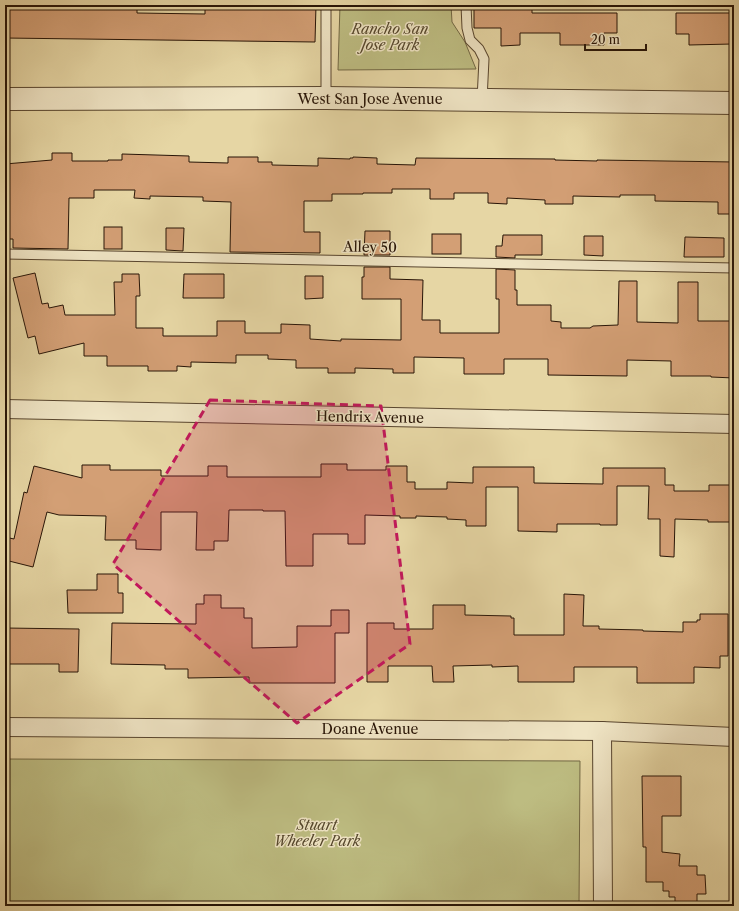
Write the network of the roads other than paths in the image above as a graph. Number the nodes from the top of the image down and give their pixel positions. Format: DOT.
graph roads {
  1 [pos="326,5"];
  2 [pos="466,5"];
  3 [pos="326,98"];
  4 [pos="5,99"];
  5 [pos="482,100"];
  6 [pos="734,103"];
  7 [pos="5,254"];
  8 [pos="734,268"];
  9 [pos="5,410"];
  10 [pos="734,424"];
  11 [pos="5,727"];
  12 [pos="602,731"];
  13 [pos="734,737"];
  14 [pos="603,906"];
  1 -- 3 [label="lane"];
  2 -- 5 [label="lane"];
  3 -- 4 [label="street, West San Jose Avenue"];
  3 -- 5 [label="street, West San Jose Avenue"];
  5 -- 6 [label="street, West San Jose Avenue"];
  7 -- 8 [label="lane, Alley 50"];
  9 -- 10 [label="street, Hendrix Avenue"];
  11 -- 12 [label="street, Doane Avenue"];
  12 -- 13 [label="street, Doane Avenue"];
  12 -- 14 [label="street"];
}
